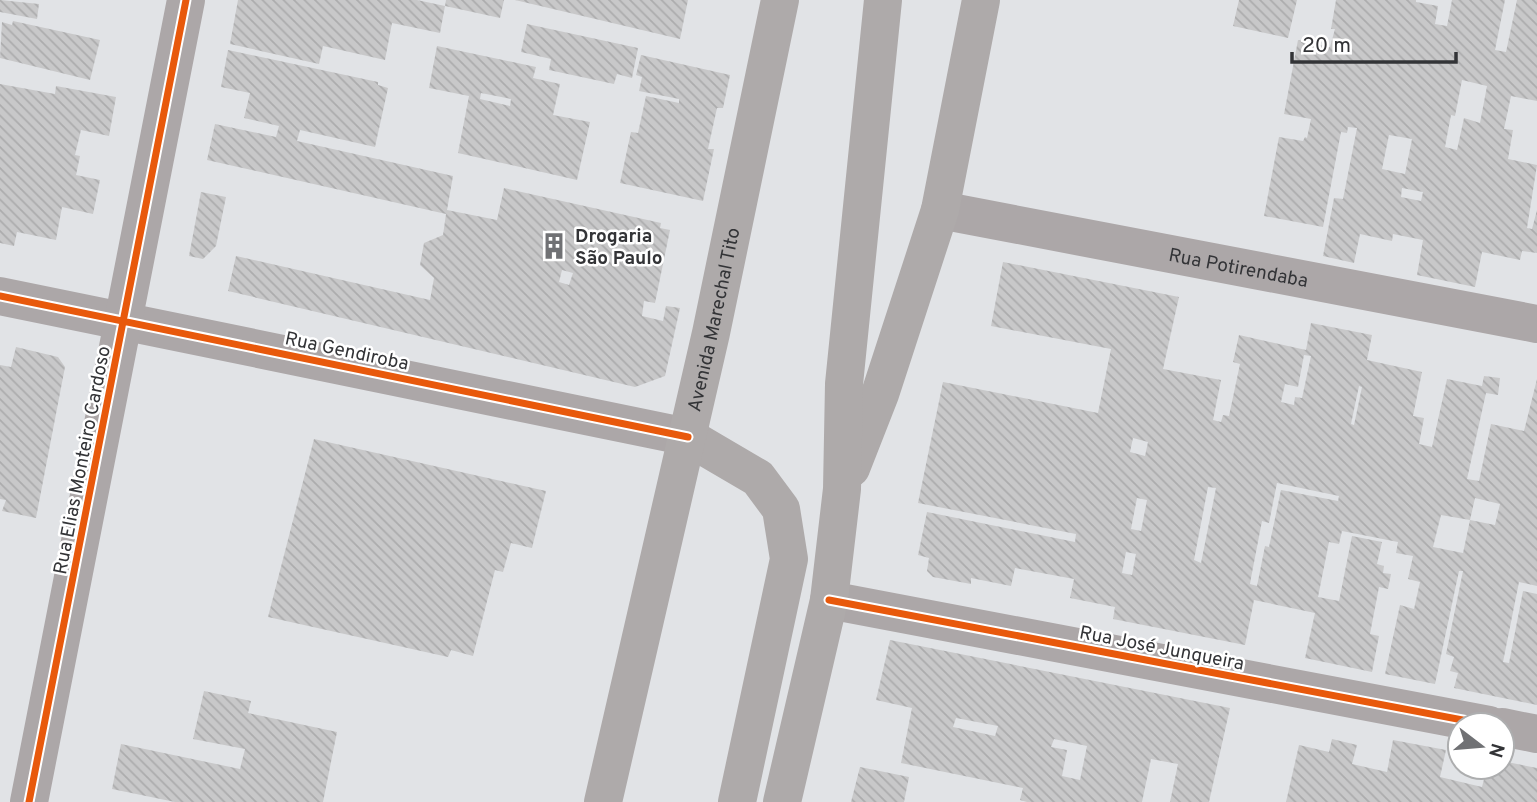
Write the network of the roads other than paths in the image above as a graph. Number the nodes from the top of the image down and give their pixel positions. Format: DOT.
graph roads {
  1 [pos="187,0"];
  2 [pos="780,0"];
  3 [pos="883,0"];
  4 [pos="981,0"];
  5 [pos="940,210"];
  6 [pos="0,296"];
  7 [pos="125,320"];
  8 [pos="1537,324"];
  9 [pos="688,437"];
  10 [pos="842,489"];
  11 [pos="829,600"];
  12 [pos="1446,717"];
  13 [pos="1516,730"];
  14 [pos="1537,734"];
  15 [pos="29,802"];
  16 [pos="603,802"];
  17 [pos="737,802"];
  18 [pos="782,802"];
  1 -- 7 [label="street, Rua Elias Monteiro Cardoso"];
  2 -- 9 [label="main road, Avenida Marechal Tito"];
  3 -- 10 [label="main road"];
  4 -- 5 [label="main road"];
  5 -- 8 [label="street, Rua Potirendaba"];
  5 -- 10 [label="main road"];
  6 -- 7 [label="street, Rua Gendiroba"];
  7 -- 9 [label="street, Rua Gendiroba"];
  7 -- 15 [label="street, Rua Elias Monteiro Cardoso"];
  9 -- 16 [label="main road, Avenida Marechal Tito"];
  9 -- 17 [label="main road"];
  10 -- 11 [label="main road"];
  11 -- 12 [label="street, Rua José Junqueira"];
  11 -- 18 [label="main road"];
  13 -- 14 [label="street"];
}
